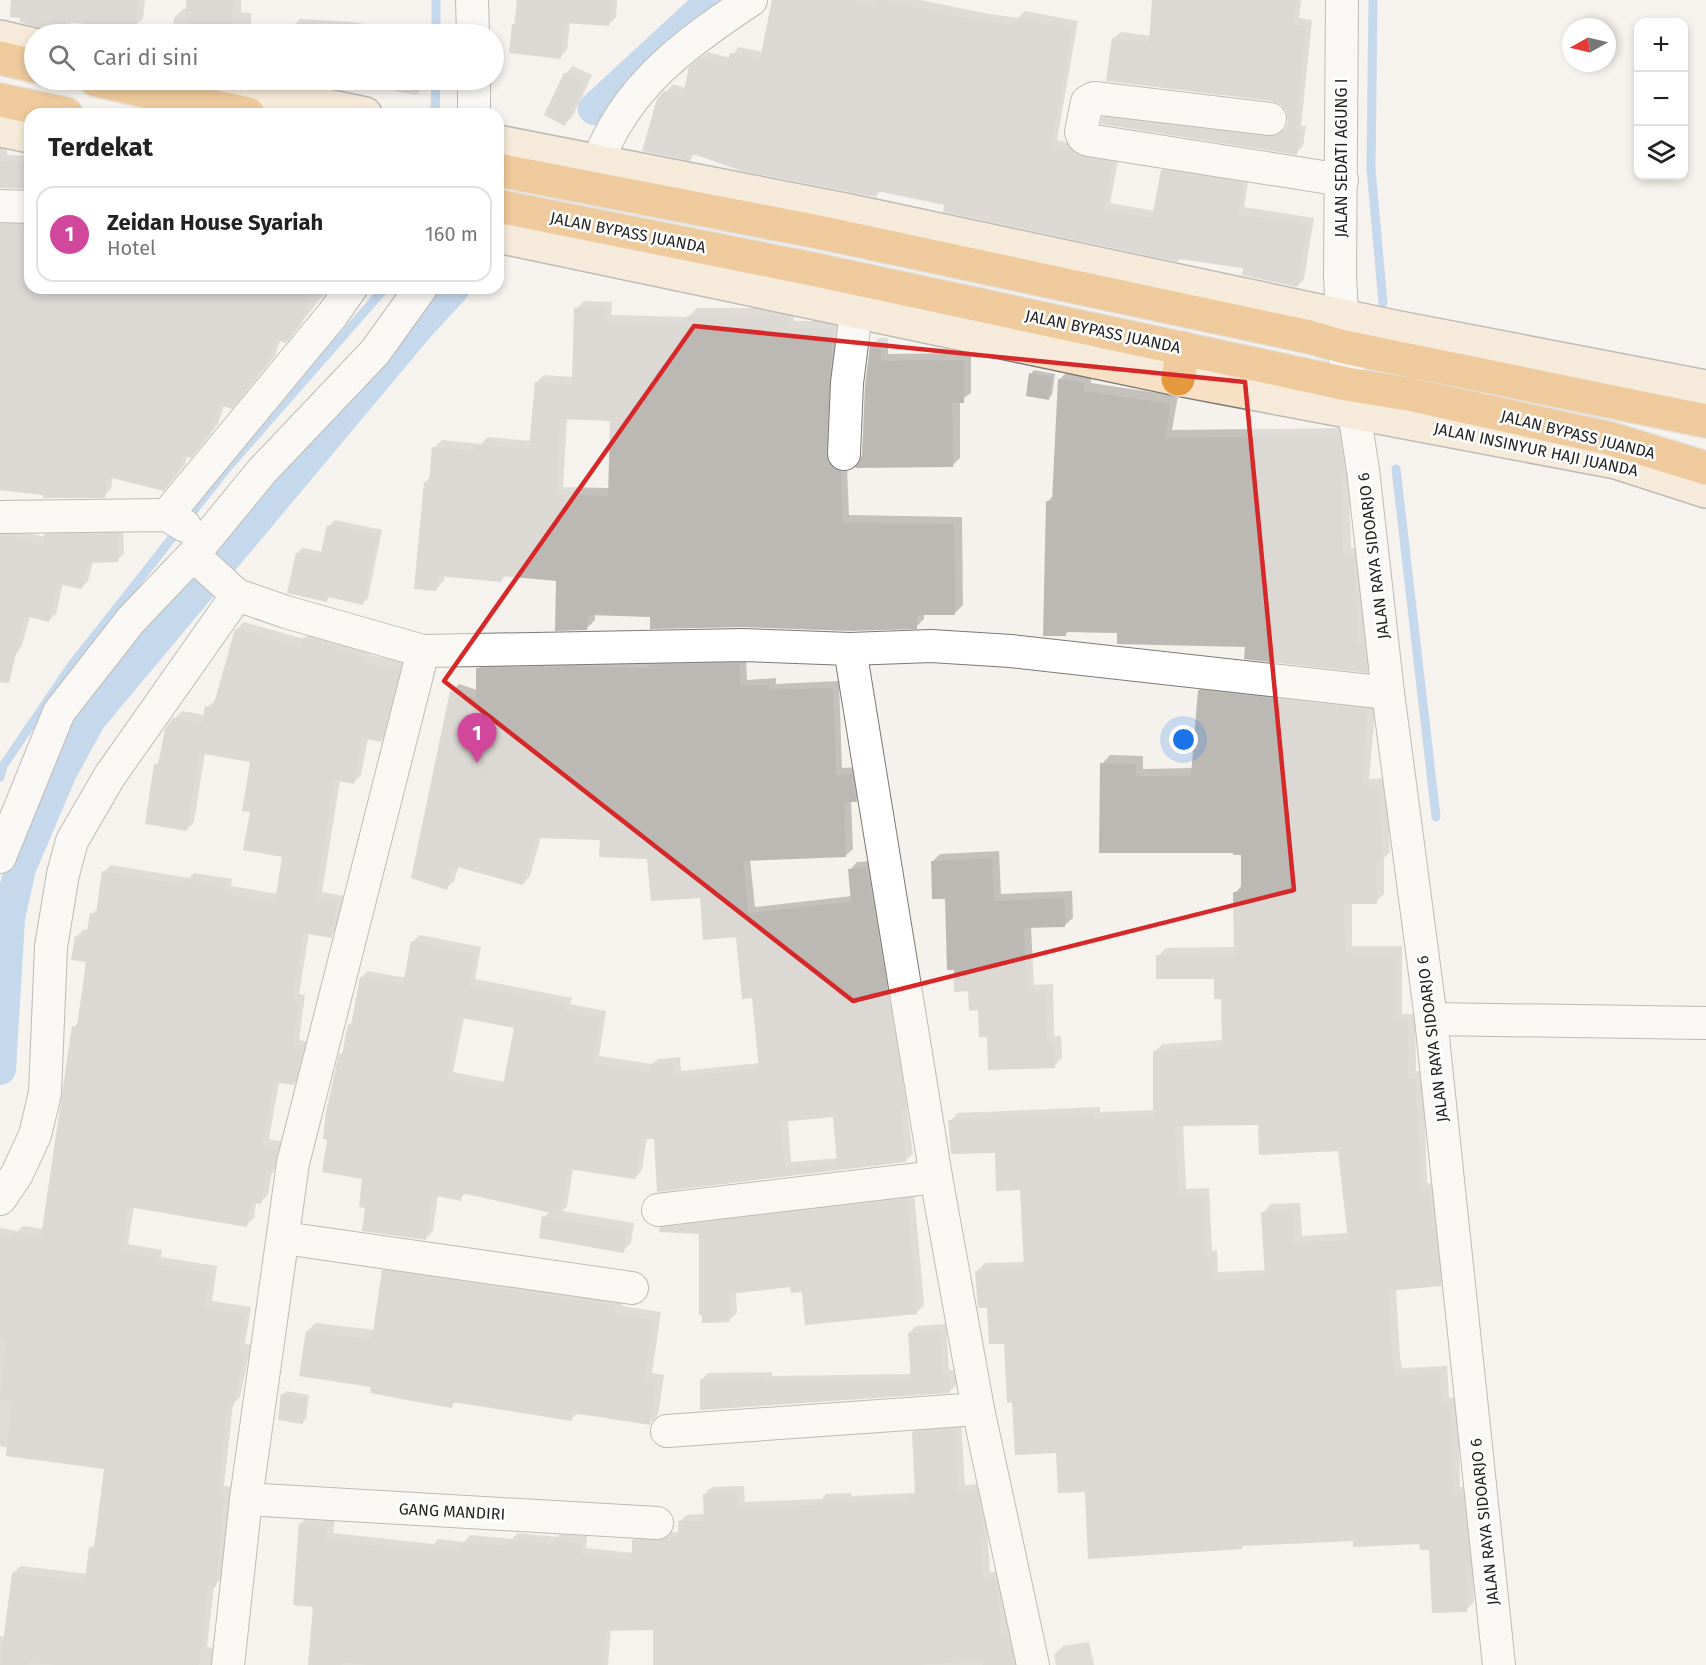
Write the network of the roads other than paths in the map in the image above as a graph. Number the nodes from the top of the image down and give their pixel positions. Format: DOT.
graph roads {
  1 [pos="472,0"];
  2 [pos="751,0"];
  3 [pos="1342,0"];
  4 [pos="473,24"];
  5 [pos="24,49"];
  6 [pos="10,55"];
  7 [pos="141,90"];
  8 [pos="249,90"];
  9 [pos="474,90"];
  10 [pos="0,100"];
  11 [pos="38,108"];
  12 [pos="221,108"];
  13 [pos="336,108"];
  14 [pos="474,108"];
  15 [pos="1270,119"];
  16 [pos="0,130"];
  17 [pos="24,135"];
  18 [pos="504,143"];
  19 [pos="598,162"];
  20 [pos="504,171"];
  21 [pos="1342,180"];
  22 [pos="0,206"];
  23 [pos="24,207"];
  24 [pos="504,207"];
  25 [pos="504,237"];
  26 [pos="347,294"];
  27 [pos="417,294"];
  28 [pos="856,312"];
  29 [pos="1348,333"];
  30 [pos="1393,341"];
  31 [pos="1181,364"];
  32 [pos="1706,387"];
  33 [pos="1354,399"];
  34 [pos="1397,406"];
  35 [pos="1706,421"];
  36 [pos="844,454"];
  37 [pos="1706,468"];
  38 [pos="1706,491"];
  39 [pos="0,517"];
  40 [pos="188,537"];
  41 [pos="232,590"];
  42 [pos="849,649"];
  43 [pos="423,651"];
  44 [pos="1388,693"];
  45 [pos="11,792"];
  46 [pos="0,857"];
  47 [pos="1431,1019"];
  48 [pos="1706,1023"];
  49 [pos="936,1177"];
  50 [pos="0,1199"];
  51 [pos="658,1210"];
  52 [pos="284,1238"];
  53 [pos="632,1288"];
  54 [pos="978,1409"];
  55 [pos="667,1431"];
  56 [pos="246,1499"];
  57 [pos="657,1523"];
  58 [pos="228,1665"];
  59 [pos="1033,1665"];
  60 [pos="1499,1665"];
  1 -- 4 [label="street"];
  2 -- 19 [label="street"];
  3 -- 21 [label="street, JALAN SEDATI AGUNG I"];
  5 -- 6 [label="street"];
  7 -- 12 [label="highway"];
  8 -- 13 [label="street"];
  9 -- 14 [label="street"];
  10 -- 11 [label="highway"];
  15 -- 21 [label="street"];
  16 -- 17 [label="street"];
  18 -- 19 [label="street"];
  19 -- 29 [label="street"];
  20 -- 29 [label="highway"];
  21 -- 29 [label="street, JALAN SEDATI AGUNG I"];
  22 -- 23 [label="street"];
  24 -- 31 [label="highway, JALAN BYPASS JUANDA"];
  25 -- 28 [label="street"];
  26 -- 40 [label="street"];
  27 -- 40 [label="street"];
  28 -- 31 [label="street"];
  28 -- 36 [label="street"];
  29 -- 30 [label="highway"];
  29 -- 33 [label="street, JALAN SEDATI AGUNG I"];
  30 -- 32 [label="street"];
  30 -- 35 [label="highway"];
  31 -- 33 [label="highway, JALAN BYPASS JUANDA"];
  33 -- 34 [label="highway, JALAN BYPASS JUANDA"];
  33 -- 44 [label="street, JALAN RAYA SIDOARJO 6"];
  34 -- 37 [label="highway, JALAN BYPASS JUANDA"];
  34 -- 38 [label="street, JALAN INSINYUR HAJI JUANDA"];
  39 -- 40 [label="street"];
  40 -- 41 [label="street"];
  40 -- 45 [label="street"];
  41 -- 43 [label="street"];
  41 -- 50 [label="street"];
  42 -- 43 [label="street"];
  42 -- 44 [label="street"];
  42 -- 49 [label="street"];
  43 -- 52 [label="street"];
  44 -- 47 [label="street, JALAN RAYA SIDOARJO 6"];
  45 -- 46 [label="street"];
  47 -- 48 [label="street"];
  47 -- 60 [label="street, JALAN RAYA SIDOARJO 6"];
  49 -- 51 [label="street"];
  49 -- 54 [label="street"];
  52 -- 53 [label="street"];
  52 -- 56 [label="street"];
  54 -- 55 [label="street"];
  54 -- 59 [label="street"];
  56 -- 57 [label="street, GANG MANDIRI"];
  56 -- 58 [label="street"];
}
